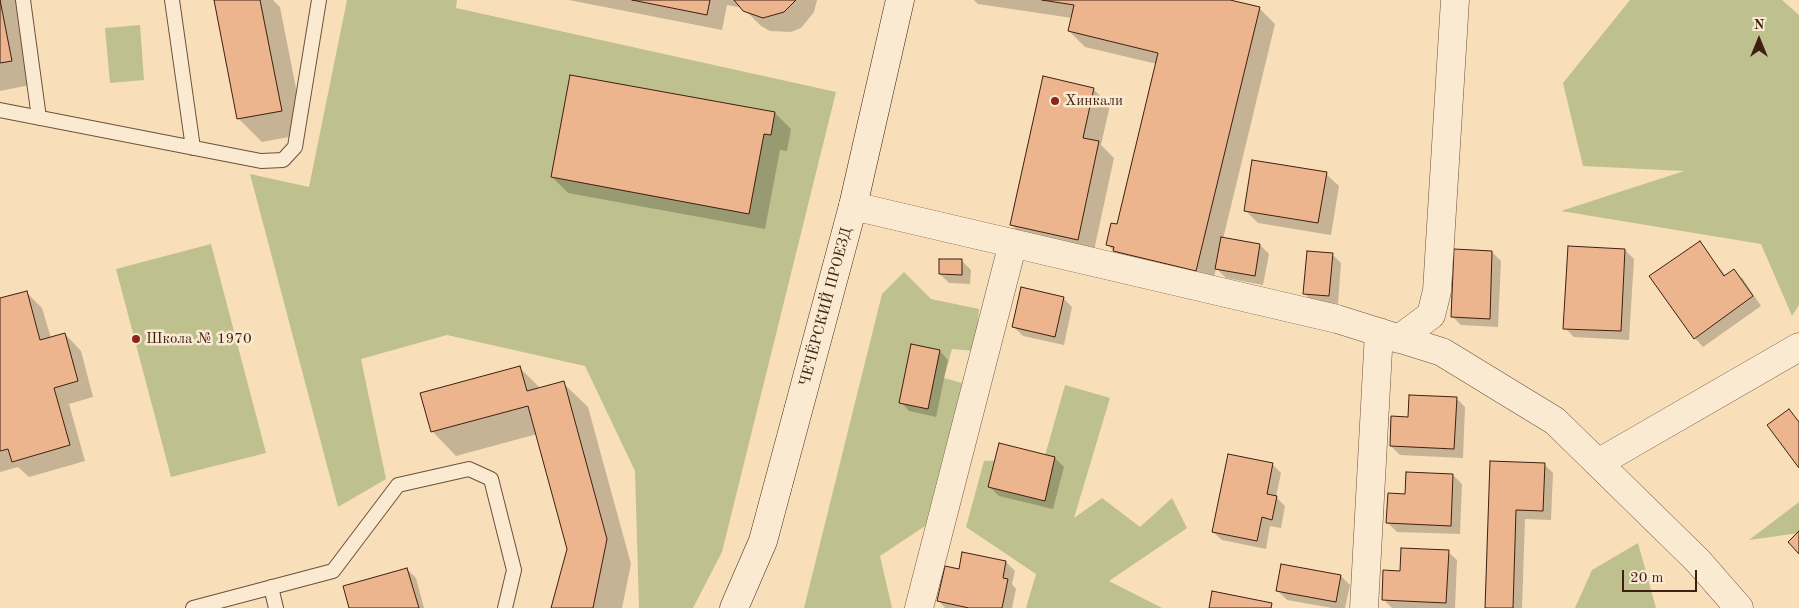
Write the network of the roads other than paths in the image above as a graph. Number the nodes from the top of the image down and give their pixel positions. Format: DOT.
graph roads {
  1 [pos="24,0"];
  2 [pos="172,0"];
  3 [pos="319,0"];
  4 [pos="900,0"];
  5 [pos="1455,0"];
  6 [pos="0,110"];
  7 [pos="39,118"];
  8 [pos="193,148"];
  9 [pos="853,206"];
  10 [pos="1013,243"];
  11 [pos="1389,335"];
  12 [pos="1799,347"];
  13 [pos="1598,463"];
  14 [pos="271,587"];
  15 [pos="193,608"];
  16 [pos="276,608"];
  17 [pos="505,608"];
  18 [pos="734,608"];
  19 [pos="919,608"];
  20 [pos="1364,608"];
  21 [pos="1739,608"];
  1 -- 7 [label="lane"];
  2 -- 8 [label="lane"];
  3 -- 8 [label="lane"];
  4 -- 9 [label="street, ЧЕЧЁРСКИЙ ПРОЕЗД"];
  5 -- 11 [label="street"];
  6 -- 7 [label="lane"];
  7 -- 8 [label="lane"];
  9 -- 10 [label="street"];
  9 -- 18 [label="street, ЧЕЧЁРСКИЙ ПРОЕЗД"];
  10 -- 11 [label="street"];
  10 -- 19 [label="street"];
  11 -- 13 [label="street"];
  11 -- 20 [label="street"];
  12 -- 13 [label="street"];
  13 -- 21 [label="street"];
  14 -- 15 [label="lane"];
  14 -- 16 [label="lane"];
  14 -- 17 [label="lane"];
}
